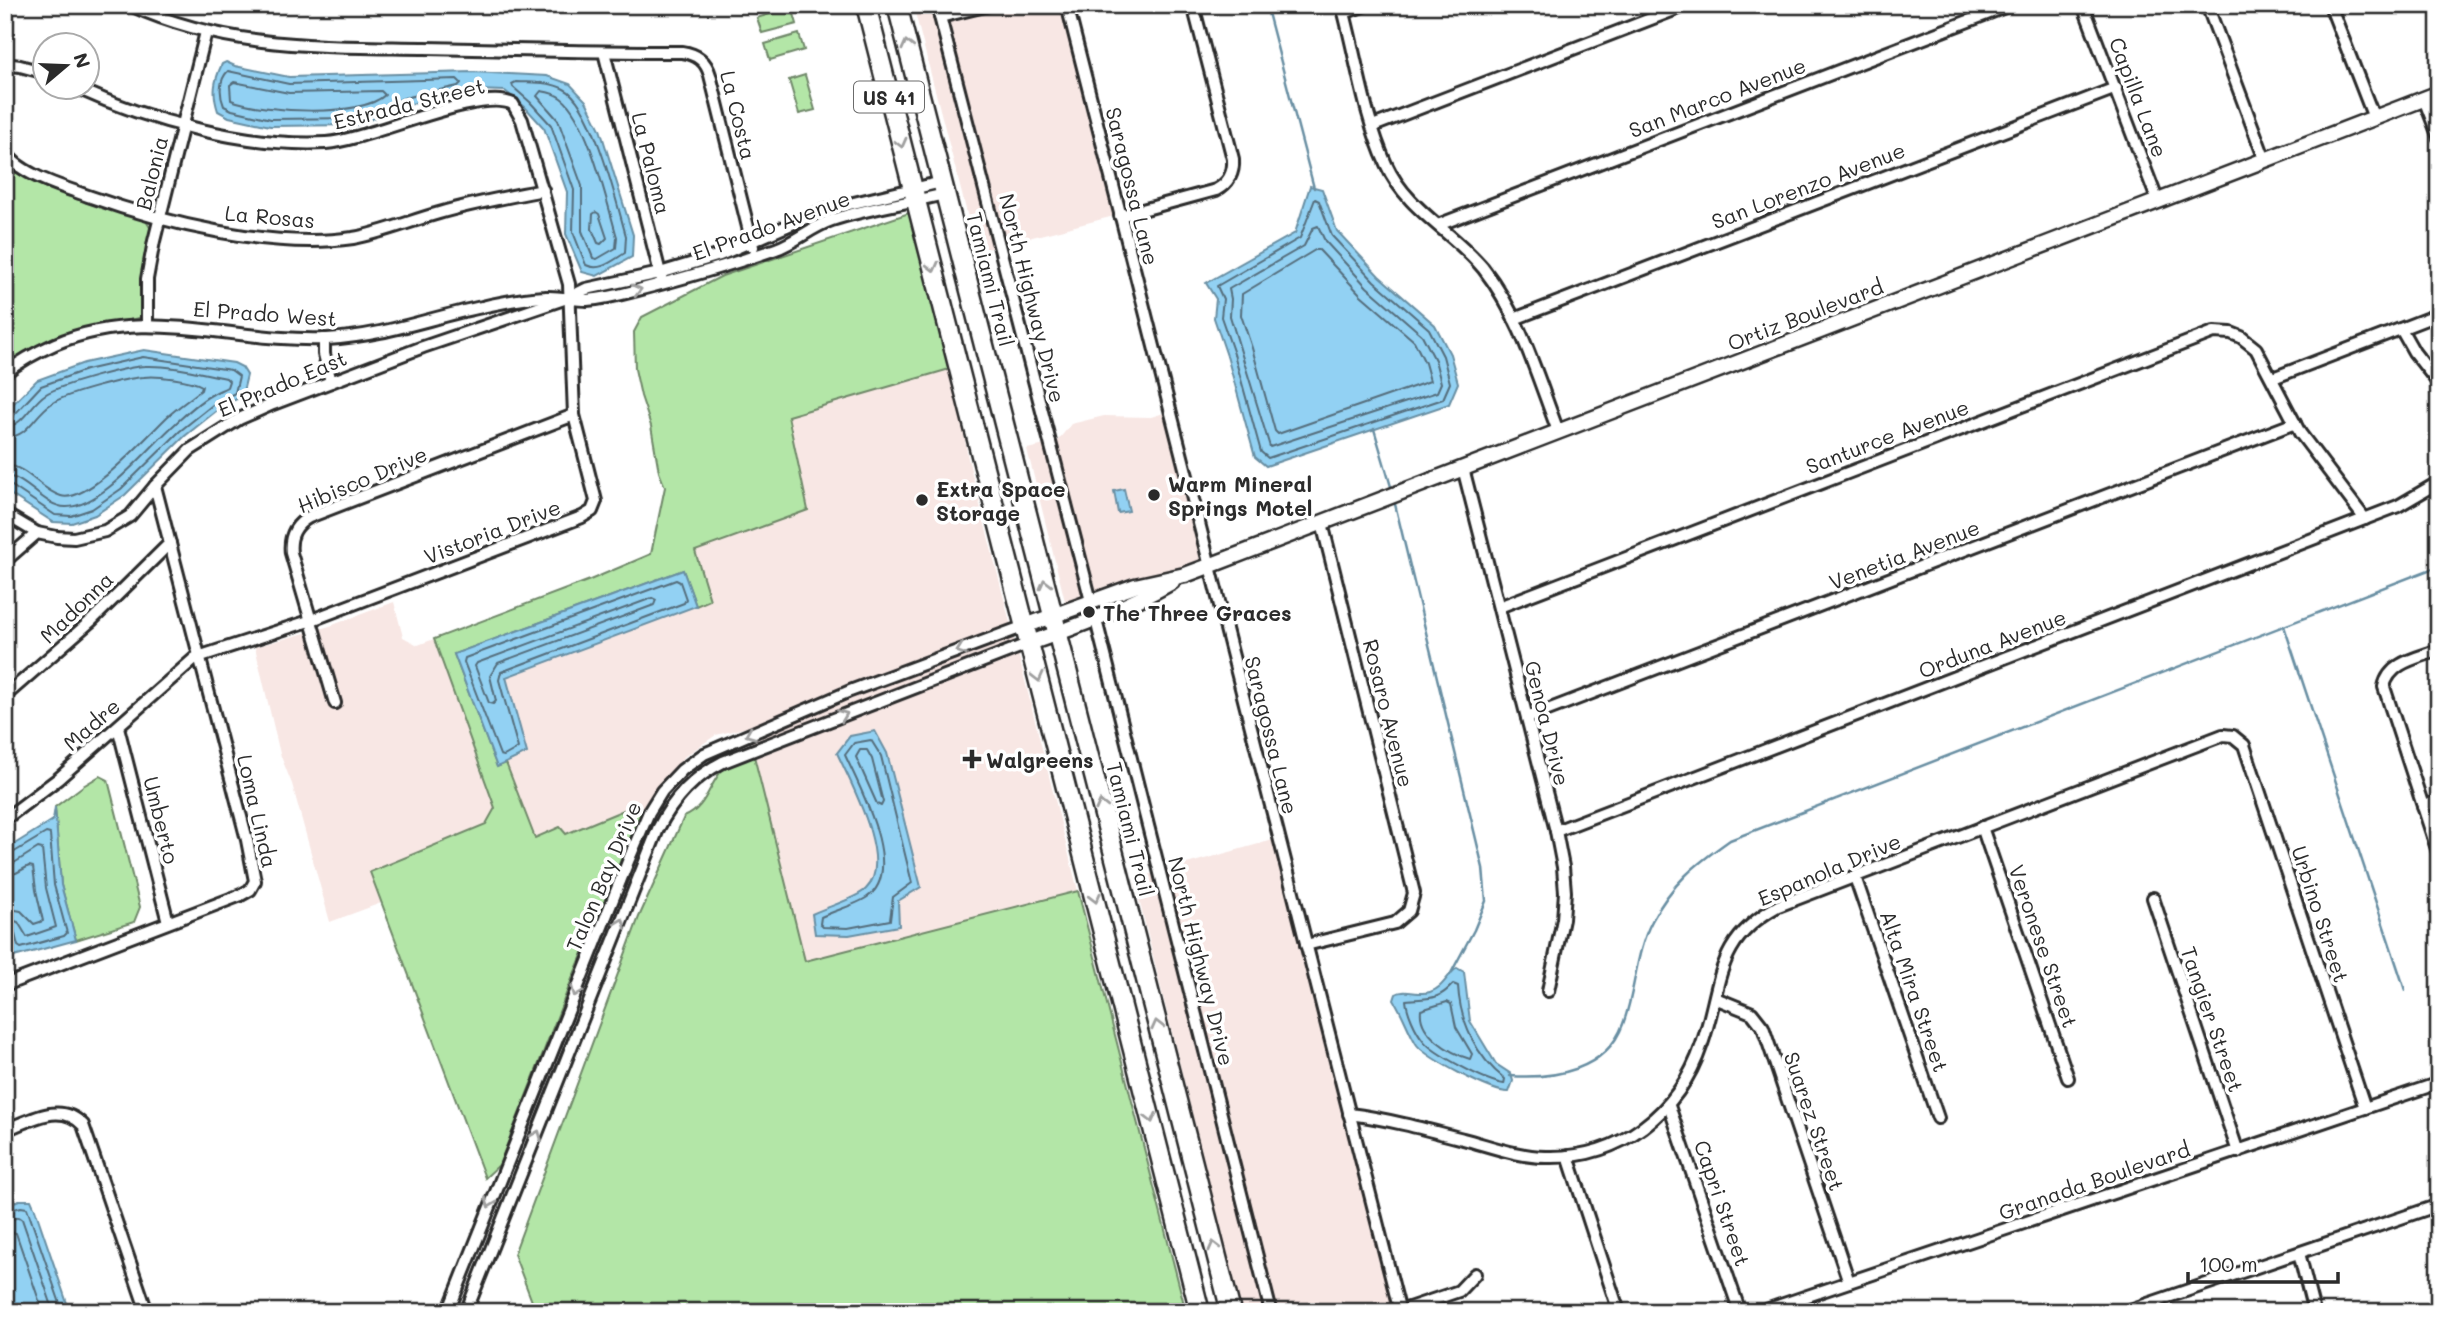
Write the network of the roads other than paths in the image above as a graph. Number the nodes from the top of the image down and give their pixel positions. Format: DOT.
graph roads {
  1 [pos="130,5"];
  2 [pos="866,5"];
  3 [pos="897,5"];
  4 [pos="989,5"];
  5 [pos="1067,5"];
  6 [pos="1194,5"];
  7 [pos="1365,5"];
  8 [pos="1687,5"];
  9 [pos="2010,5"];
  10 [pos="2083,5"];
  11 [pos="2207,5"];
  12 [pos="2330,5"];
  13 [pos="1343,9"];
  14 [pos="939,11"];
  15 [pos="206,32"];
  16 [pos="604,52"];
  17 [pos="5,64"];
  18 [pos="32,69"];
  19 [pos="2116,88"];
  20 [pos="2439,93"];
  21 [pos="102,98"];
  22 [pos="2424,99"];
  23 [pos="2374,118"];
  24 [pos="183,125"];
  25 [pos="1373,126"];
  26 [pos="2439,138"];
  27 [pos="5,151"];
  28 [pos="2265,160"];
  29 [pos="944,188"];
  30 [pos="543,190"];
  31 [pos="914,195"];
  32 [pos="2158,202"];
  33 [pos="816,212"];
  34 [pos="1120,216"];
  35 [pos="159,219"];
  36 [pos="821,224"];
  37 [pos="1438,225"];
  38 [pos="752,243"];
  39 [pos="755,255"];
  40 [pos="661,278"];
  41 [pos="570,297"];
  42 [pos="2439,314"];
  43 [pos="1514,319"];
  44 [pos="147,325"];
  45 [pos="2401,328"];
  46 [pos="324,339"];
  47 [pos="5,373"];
  48 [pos="2273,378"];
  49 [pos="331,382"];
  50 [pos="2439,384"];
  51 [pos="574,415"];
  52 [pos="2295,423"];
  53 [pos="1558,431"];
  54 [pos="1463,468"];
  55 [pos="2439,482"];
  56 [pos="155,486"];
  57 [pos="5,514"];
  58 [pos="2365,519"];
  59 [pos="1322,523"];
  60 [pos="37,533"];
  61 [pos="170,543"];
  62 [pos="5,561"];
  63 [pos="1209,566"];
  64 [pos="1185,575"];
  65 [pos="1091,601"];
  66 [pos="1499,607"];
  67 [pos="1096,620"];
  68 [pos="309,621"];
  69 [pos="1055,625"];
  70 [pos="1027,635"];
  71 [pos="2439,650"];
  72 [pos="200,656"];
  73 [pos="6,695"];
  74 [pos="335,703"];
  75 [pos="1527,718"];
  76 [pos="118,727"];
  77 [pos="2233,736"];
  78 [pos="2439,800"];
  79 [pos="2423,807"];
  80 [pos="5,818"];
  81 [pos="1982,827"];
  82 [pos="1556,831"];
  83 [pos="2439,855"];
  84 [pos="1855,877"];
  85 [pos="2153,898"];
  86 [pos="168,922"];
  87 [pos="1306,946"];
  88 [pos="7,981"];
  89 [pos="1548,991"];
  90 [pos="1715,998"];
  91 [pos="2068,1078"];
  92 [pos="2439,1083"];
  93 [pos="1669,1106"];
  94 [pos="2365,1108"];
  95 [pos="1349,1114"];
  96 [pos="1938,1118"];
  97 [pos="5,1130"];
  98 [pos="2238,1152"];
  99 [pos="1568,1156"];
  100 [pos="2439,1205"];
  101 [pos="2299,1253"];
  102 [pos="1475,1274"];
  103 [pos="1849,1282"];
  104 [pos="147,1312"];
  105 [pos="448,1312"];
  106 [pos="466,1312"];
  107 [pos="1200,1312"];
  108 [pos="1231,1312"];
  109 [pos="1271,1312"];
  110 [pos="1400,1312"];
  111 [pos="1619,1312"];
  112 [pos="1740,1312"];
  113 [pos="1760,1312"];
  114 [pos="2124,1312"];
  115 [pos="2314,1312"];
  1 -- 15 [label="street, La Costa"];
  2 -- 31 [label="main road, US 41, one-way"];
  29 -- 3 [label="main road, US 41, one-way"];
  4 -- 14 [label="street"];
  5 -- 34 [label="street, Saragossa Lane"];
  6 -- 34 [label="street"];
  7 -- 13 [label="street"];
  8 -- 25 [label="street"];
  9 -- 37 [label="street, San Marco Avenue"];
  10 -- 19 [label="street, Capilla Lane"];
  11 -- 28 [label="street"];
  12 -- 23 [label="street"];
  13 -- 25 [label="street"];
  14 -- 65 [label="street, North Highway Drive"];
  15 -- 16 [label="street, La Costa"];
  15 -- 24 [label="street, Balonia"];
  16 -- 38 [label="street, La Costa"];
  16 -- 40 [label="street, La Paloma"];
  17 -- 18 [label="street"];
  19 -- 32 [label="street, Capilla Lane"];
  19 -- 43 [label="street, San Lorenzo Avenue"];
  20 -- 22 [label="street, Ortiz Boulevard"];
  21 -- 24 [label="street, Estrada Street"];
  22 -- 23 [label="street, Ortiz Boulevard"];
  22 -- 26 [label="street"];
  23 -- 28 [label="street, Ortiz Boulevard"];
  24 -- 30 [label="street, Estrada Street"];
  24 -- 35 [label="street, Balonia"];
  25 -- 37 [label="street"];
  27 -- 35 [label="street, La Rosas"];
  28 -- 32 [label="street, Ortiz Boulevard"];
  29 -- 31 [label="street"];
  69 -- 29 [label="main road, Tamiami Trail / US 41, one-way"];
  30 -- 35 [label="street, La Rosas"];
  30 -- 41 [label="street, Estrada Street"];
  31 -- 33 [label="street"];
  31 -- 36 [label="street, El Prado Avenue"];
  31 -- 70 [label="main road, US 41, one-way"];
  32 -- 53 [label="street, Ortiz Boulevard"];
  33 -- 36 [label="street"];
  33 -- 38 [label="street"];
  34 -- 63 [label="street, Saragossa Lane"];
  35 -- 44 [label="street, Balonia"];
  36 -- 39 [label="street, El Prado Avenue"];
  37 -- 43 [label="street"];
  38 -- 39 [label="street, La Costa"];
  38 -- 40 [label="street"];
  39 -- 40 [label="street, El Prado Avenue"];
  40 -- 41 [label="street, El Prado Avenue"];
  41 -- 46 [label="street, El Prado West"];
  41 -- 49 [label="street, El Prado East"];
  41 -- 51 [label="street, Vistoria Drive"];
  42 -- 45 [label="street"];
  43 -- 53 [label="street"];
  44 -- 46 [label="street, El Prado West"];
  44 -- 47 [label="street, El Prado West"];
  45 -- 48 [label="street"];
  45 -- 50 [label="street"];
  46 -- 49 [label="street"];
  48 -- 52 [label="street, Santurce Avenue"];
  48 -- 66 [label="street, Santurce Avenue"];
  49 -- 56 [label="street, El Prado East"];
  51 -- 68 [label="street, Hibisco Drive"];
  51 -- 68 [label="street, Vistoria Drive"];
  52 -- 58 [label="street, Santurce Avenue"];
  52 -- 75 [label="street, Venetia Avenue"];
  53 -- 54 [label="street, Ortiz Boulevard"];
  54 -- 59 [label="street, Ortiz Boulevard"];
  54 -- 66 [label="street, Genoa Drive"];
  55 -- 58 [label="street, Orduna Avenue"];
  56 -- 60 [label="street, El Prado East"];
  56 -- 61 [label="street, Loma Linda"];
  57 -- 60 [label="street"];
  58 -- 82 [label="street, Orduna Avenue"];
  59 -- 63 [label="street, Ortiz Boulevard"];
  59 -- 87 [label="street, Rosaro Avenue"];
  60 -- 62 [label="street"];
  61 -- 72 [label="street, Loma Linda"];
  61 -- 73 [label="street, Madonna"];
  63 -- 64 [label="street, Ortiz Boulevard"];
  63 -- 87 [label="street, Saragossa Lane"];
  64 -- 65 [label="street, Ortiz Boulevard"];
  64 -- 67 [label="street, Ortiz Boulevard"];
  65 -- 69 [label="street, Ortiz Boulevard"];
  66 -- 75 [label="street, Genoa Drive"];
  67 -- 69 [label="street, Ortiz Boulevard"];
  67 -- 109 [label="street, North Highway Drive"];
  68 -- 72 [label="street, Vistoria Drive"];
  68 -- 74 [label="street, Hibisco Drive"];
  69 -- 70 [label="street"];
  108 -- 69 [label="main road, Tamiami Trail / US 41, one-way"];
  70 -- 105 [label="street, Talon Bay Drive, one-way"];
  106 -- 70 [label="street, Talon Bay Drive, one-way"];
  70 -- 107 [label="main road, US 41, one-way"];
  71 -- 79 [label="street"];
  72 -- 76 [label="street, Madre"];
  72 -- 86 [label="street, Loma Linda"];
  75 -- 82 [label="street, Genoa Drive"];
  76 -- 80 [label="street, Madre"];
  76 -- 86 [label="street, Umberto"];
  77 -- 81 [label="street, Espanola Drive"];
  77 -- 94 [label="street, Urbino Street"];
  78 -- 79 [label="street"];
  79 -- 83 [label="street"];
  81 -- 84 [label="street, Espanola Drive"];
  81 -- 91 [label="street, Veronese Street"];
  82 -- 89 [label="street, Genoa Drive"];
  84 -- 90 [label="street, Espanola Drive"];
  84 -- 96 [label="street, Alta Mira Street"];
  85 -- 98 [label="street, Tangier Street"];
  86 -- 88 [label="street, Loma Linda"];
  87 -- 95 [label="street, Saragossa Lane"];
  90 -- 93 [label="street, Espanola Drive"];
  90 -- 103 [label="street, Suarez Street"];
  92 -- 94 [label="street, Granada Boulevard"];
  93 -- 99 [label="street, Espanola Drive"];
  93 -- 112 [label="street, Capri Street"];
  94 -- 98 [label="street, Granada Boulevard"];
  95 -- 99 [label="street, Espanola Drive"];
  95 -- 110 [label="street, Saragossa Lane"];
  97 -- 104 [label="street"];
  98 -- 103 [label="street, Granada Boulevard"];
  99 -- 111 [label="street"];
  100 -- 101 [label="street"];
  101 -- 114 [label="street"];
  101 -- 115 [label="street"];
  102 -- 110 [label="street"];
  103 -- 113 [label="street, Granada Boulevard"];
}
